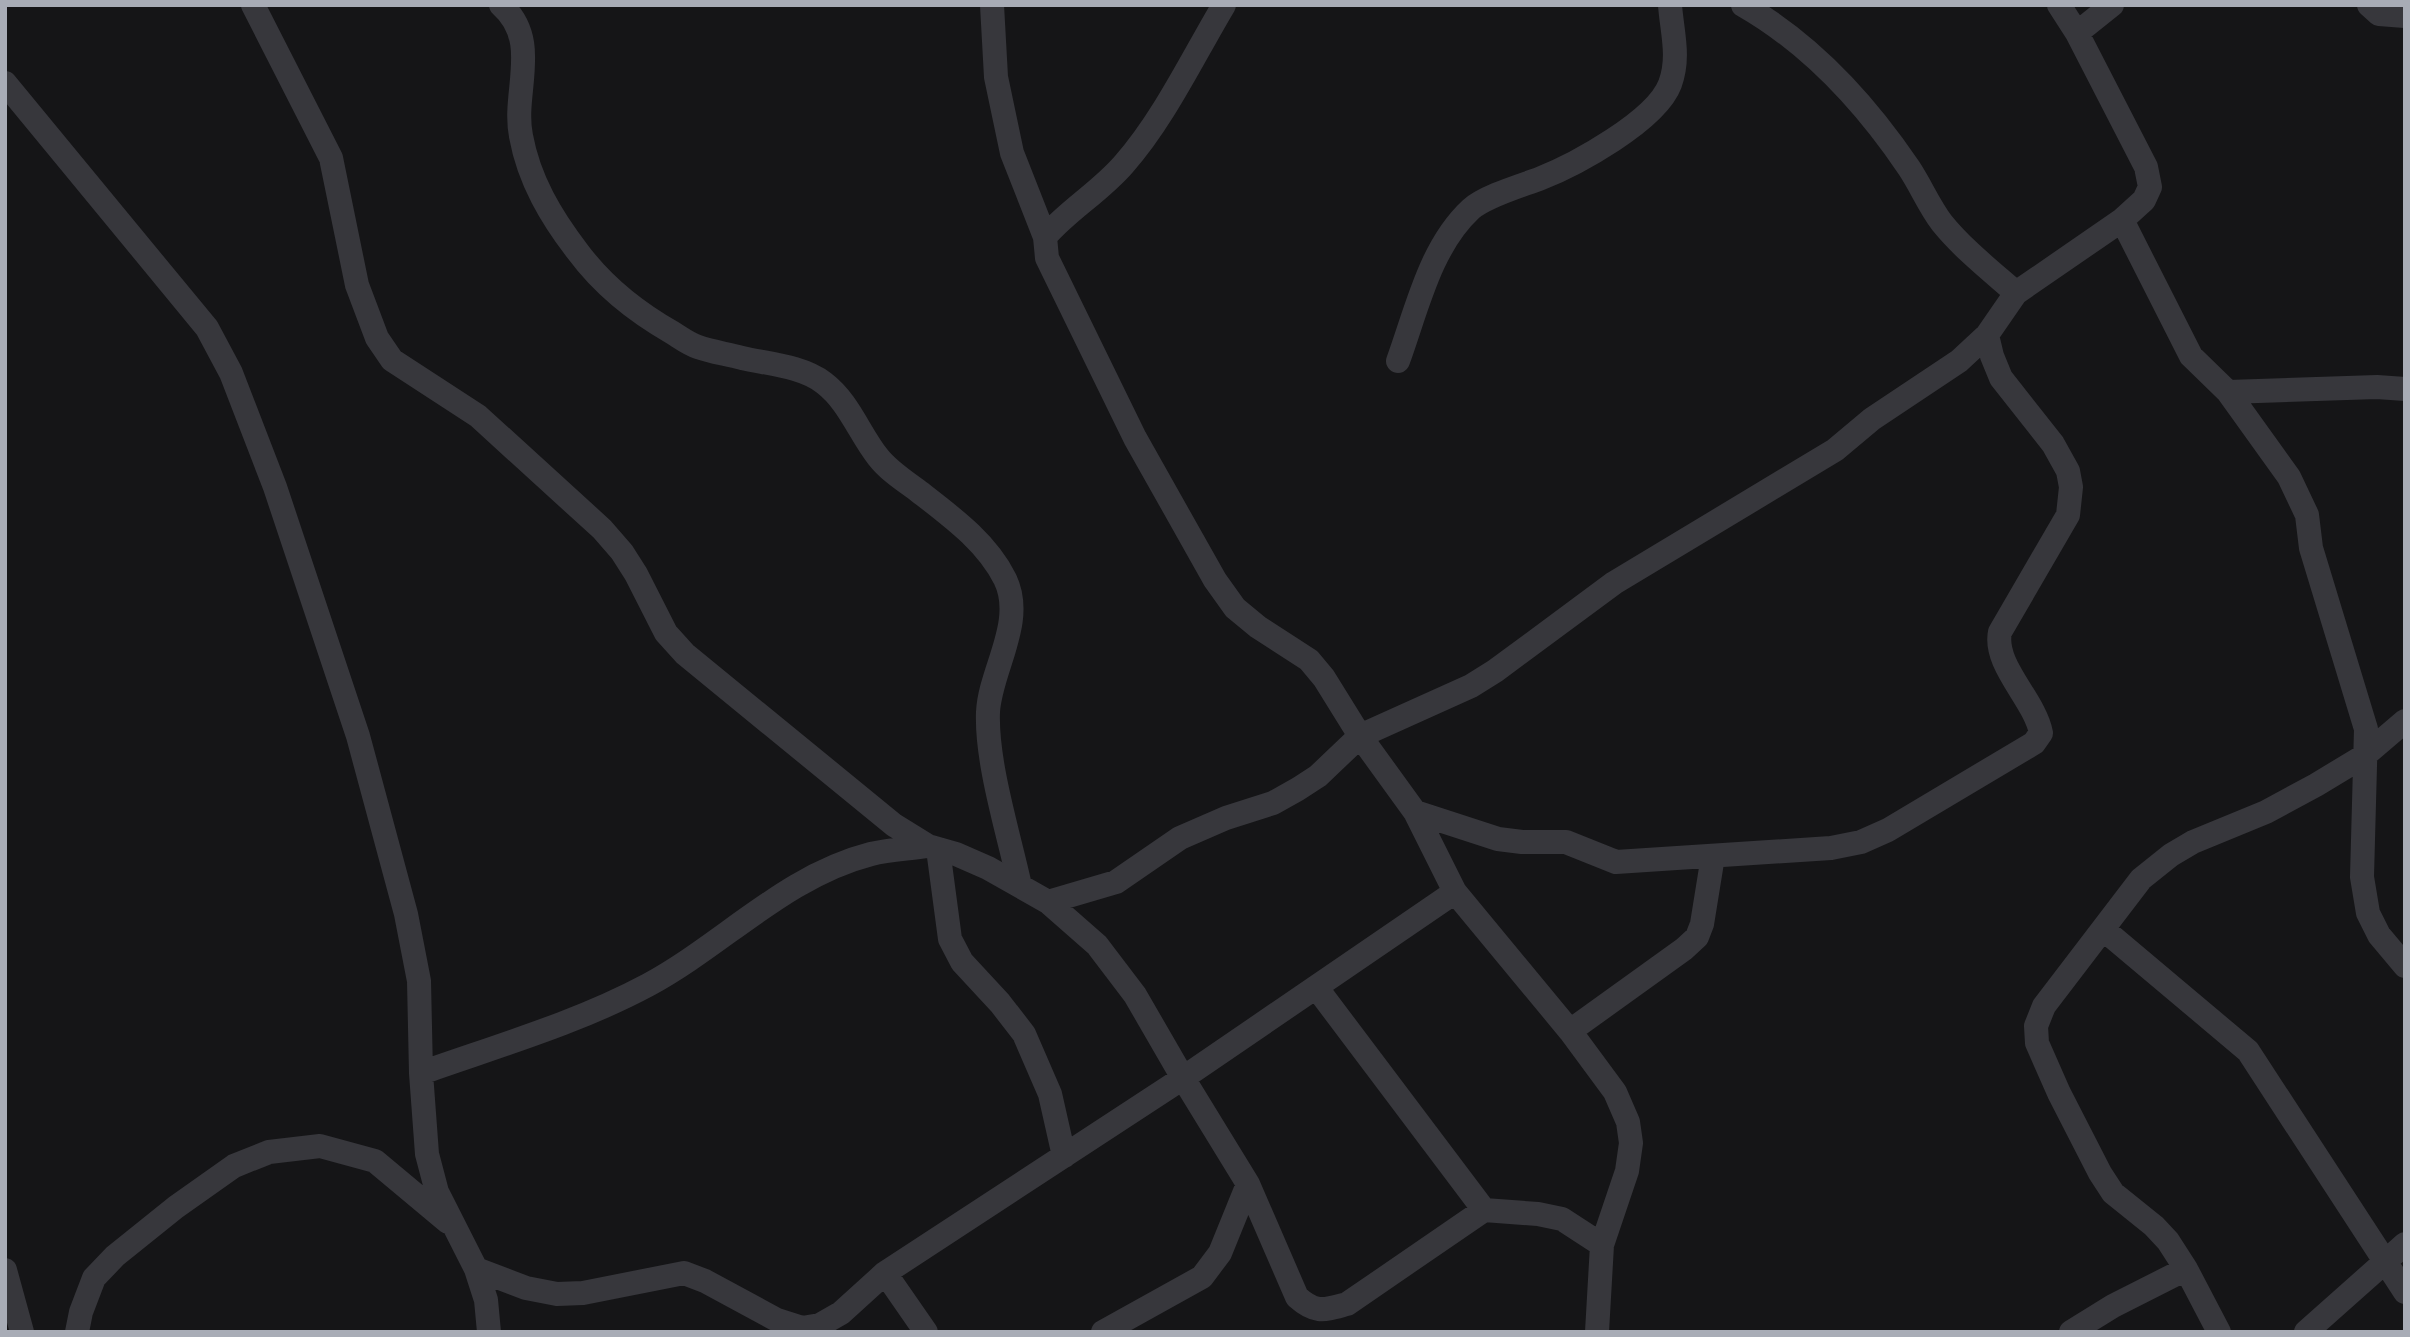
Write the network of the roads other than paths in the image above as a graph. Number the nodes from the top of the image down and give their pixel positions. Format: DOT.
graph roads {
  1 [pos="253,5"];
  2 [pos="501,5"];
  3 [pos="992,5"];
  4 [pos="1224,5"];
  5 [pos="1670,5"];
  6 [pos="1743,5"];
  7 [pos="2059,5"];
  8 [pos="2112,5"];
  9 [pos="2369,5"];
  10 [pos="2405,16"];
  11 [pos="2077,33"];
  12 [pos="5,83"];
  13 [pos="2122,220"];
  14 [pos="1045,237"];
  15 [pos="2015,293"];
  16 [pos="1987,335"];
  17 [pos="1398,360"];
  18 [pos="2405,389"];
  19 [pos="2228,391"];
  20 [pos="2405,721"];
  21 [pos="1360,736"];
  22 [pos="2364,756"];
  23 [pos="1415,812"];
  24 [pos="933,848"];
  25 [pos="1713,856"];
  26 [pos="1020,886"];
  27 [pos="1455,892"];
  28 [pos="1048,902"];
  29 [pos="2103,929"];
  30 [pos="2405,966"];
  31 [pos="1316,987"];
  32 [pos="1570,1031"];
  33 [pos="421,1073"];
  34 [pos="1182,1078"];
  35 [pos="1064,1156"];
  36 [pos="1248,1184"];
  37 [pos="1484,1210"];
  38 [pos="456,1229"];
  39 [pos="2405,1244"];
  40 [pos="1602,1245"];
  41 [pos="2384,1261"];
  42 [pos="476,1269"];
  43 [pos="2186,1269"];
  44 [pos="5,1270"];
  45 [pos="885,1273"];
  46 [pos="2405,1292"];
  47 [pos="22,1332"];
  48 [pos="76,1332"];
  49 [pos="489,1332"];
  50 [pos="926,1332"];
  51 [pos="1103,1332"];
  52 [pos="1597,1332"];
  53 [pos="2071,1332"];
  54 [pos="2219,1332"];
  55 [pos="2306,1332"];
  1 -- 24 [label="street"];
  2 -- 26 [label="street"];
  3 -- 14 [label="street"];
  4 -- 14 [label="street"];
  5 -- 17 [label="street"];
  6 -- 15 [label="street"];
  7 -- 11 [label="street"];
  8 -- 11 [label="street"];
  9 -- 10 [label="street"];
  11 -- 13 [label="street"];
  12 -- 33 [label="street"];
  13 -- 15 [label="street"];
  13 -- 19 [label="street"];
  14 -- 21 [label="street"];
  15 -- 16 [label="street"];
  16 -- 21 [label="street"];
  16 -- 25 [label="street"];
  18 -- 19 [label="street"];
  19 -- 22 [label="street"];
  20 -- 22 [label="street"];
  21 -- 23 [label="street"];
  21 -- 28 [label="street"];
  22 -- 29 [label="street"];
  22 -- 30 [label="street"];
  23 -- 25 [label="street"];
  23 -- 27 [label="street"];
  24 -- 26 [label="street"];
  24 -- 33 [label="street"];
  24 -- 35 [label="street"];
  25 -- 32 [label="street"];
  26 -- 28 [label="street"];
  27 -- 31 [label="street"];
  27 -- 32 [label="street"];
  28 -- 34 [label="street"];
  29 -- 41 [label="street"];
  29 -- 43 [label="street"];
  31 -- 34 [label="street"];
  31 -- 37 [label="street"];
  32 -- 40 [label="street"];
  33 -- 38 [label="street"];
  34 -- 35 [label="street"];
  34 -- 36 [label="street"];
  35 -- 45 [label="street"];
  36 -- 37 [label="street"];
  36 -- 51 [label="street"];
  37 -- 40 [label="street"];
  38 -- 42 [label="street"];
  38 -- 48 [label="street"];
  39 -- 41 [label="street"];
  40 -- 52 [label="street"];
  41 -- 46 [label="street"];
  41 -- 55 [label="street"];
  42 -- 45 [label="street"];
  42 -- 49 [label="street"];
  43 -- 53 [label="street"];
  43 -- 54 [label="street"];
  44 -- 47 [label="street"];
  45 -- 50 [label="street"];
}
